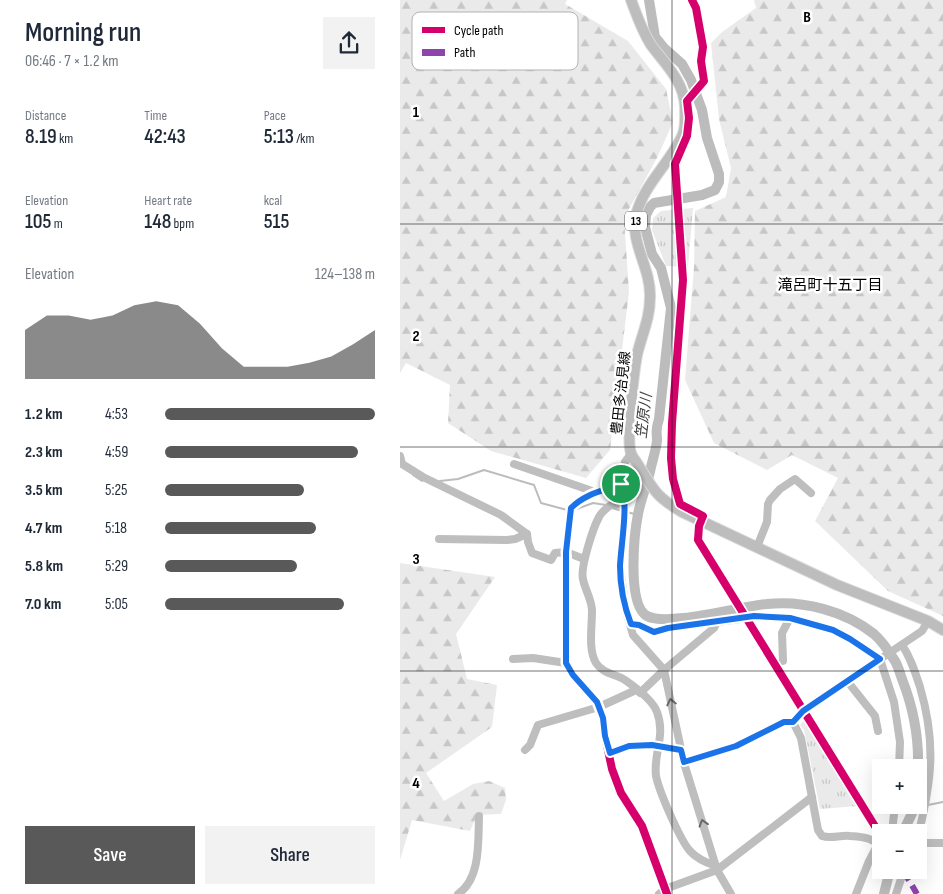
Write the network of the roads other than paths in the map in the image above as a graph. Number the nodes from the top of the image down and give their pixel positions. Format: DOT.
graph roads {
  1 [pos="632,0"];
  2 [pos="400,456"];
  3 [pos="634,458"];
  4 [pos="514,464"];
  5 [pos="621,484"];
  6 [pos="595,492"];
  7 [pos="811,493"];
  8 [pos="624,509"];
  9 [pos="527,534"];
  10 [pos="438,539"];
  11 [pos="757,547"];
  12 [pos="566,552"];
  13 [pos="584,559"];
  14 [pos="790,618"];
  15 [pos="928,621"];
  16 [pos="717,622"];
  17 [pos="631,624"];
  18 [pos="943,630"];
  19 [pos="902,645"];
  20 [pos="513,658"];
  21 [pos="880,659"];
  22 [pos="783,661"];
  23 [pos="566,663"];
  24 [pos="664,670"];
  25 [pos="848,682"];
  26 [pos="638,692"];
  27 [pos="599,707"];
  28 [pos="793,722"];
  29 [pos="878,731"];
  30 [pos="660,746"];
  31 [pos="525,750"];
  32 [pos="681,750"];
  33 [pos="610,753"];
  34 [pos="900,759"];
  35 [pos="684,762"];
  36 [pos="812,797"];
  37 [pos="479,816"];
  38 [pos="921,824"];
  39 [pos="872,840"];
  40 [pos="927,843"];
  41 [pos="943,843"];
  42 [pos="872,856"];
  43 [pos="717,868"];
  44 [pos="901,879"];
  45 [pos="663,892"];
  46 [pos="458,894"];
  47 [pos="731,894"];
  48 [pos="856,894"];
  49 [pos="896,894"];
  1 -- 3 [label="main road, 豊田多治見線 / 13"];
  2 -- 9 [label="street"];
  3 -- 5 [label="street"];
  3 -- 11 [label="main road, 豊田多治見線 / 13"];
  4 -- 6 [label="street"];
  5 -- 6 [label="street"];
  5 -- 8 [label="street"];
  6 -- 12 [label="street"];
  7 -- 11 [label="street"];
  8 -- 13 [label="street"];
  8 -- 17 [label="street"];
  9 -- 10 [label="street"];
  9 -- 12 [label="street"];
  11 -- 15 [label="main road, 豊田多治見線 / 13"];
  12 -- 13 [label="street"];
  12 -- 23 [label="street"];
  13 -- 26 [label="street"];
  14 -- 16 [label="street"];
  14 -- 21 [label="street"];
  14 -- 22 [label="street"];
  15 -- 18 [label="main road, 豊田多治見線 / 13"];
  15 -- 19 [label="street"];
  16 -- 17 [label="street"];
  16 -- 24 [label="street"];
  17 -- 24 [label="street"];
  19 -- 21 [label="street"];
  19 -- 38 [label="street"];
  20 -- 23 [label="street"];
  21 -- 25 [label="street"];
  21 -- 34 [label="street"];
  23 -- 27 [label="street"];
  24 -- 26 [label="street"];
  32 -- 24 [label="street, one-way"];
  25 -- 28 [label="street"];
  25 -- 29 [label="street"];
  26 -- 27 [label="street"];
  26 -- 30 [label="street"];
  27 -- 31 [label="street"];
  27 -- 33 [label="street"];
  28 -- 35 [label="street"];
  28 -- 36 [label="street"];
  30 -- 32 [label="street"];
  30 -- 33 [label="street"];
  30 -- 43 [label="street"];
  32 -- 35 [label="street"];
  33 -- 45 [label="street"];
  43 -- 35 [label="street, one-way"];
  36 -- 39 [label="street"];
  36 -- 43 [label="street"];
  37 -- 46 [label="street"];
  40 -- 41 [label="street"];
  42 -- 48 [label="street"];
  43 -- 45 [label="street"];
  43 -- 47 [label="street"];
  44 -- 49 [label="street"];
}
